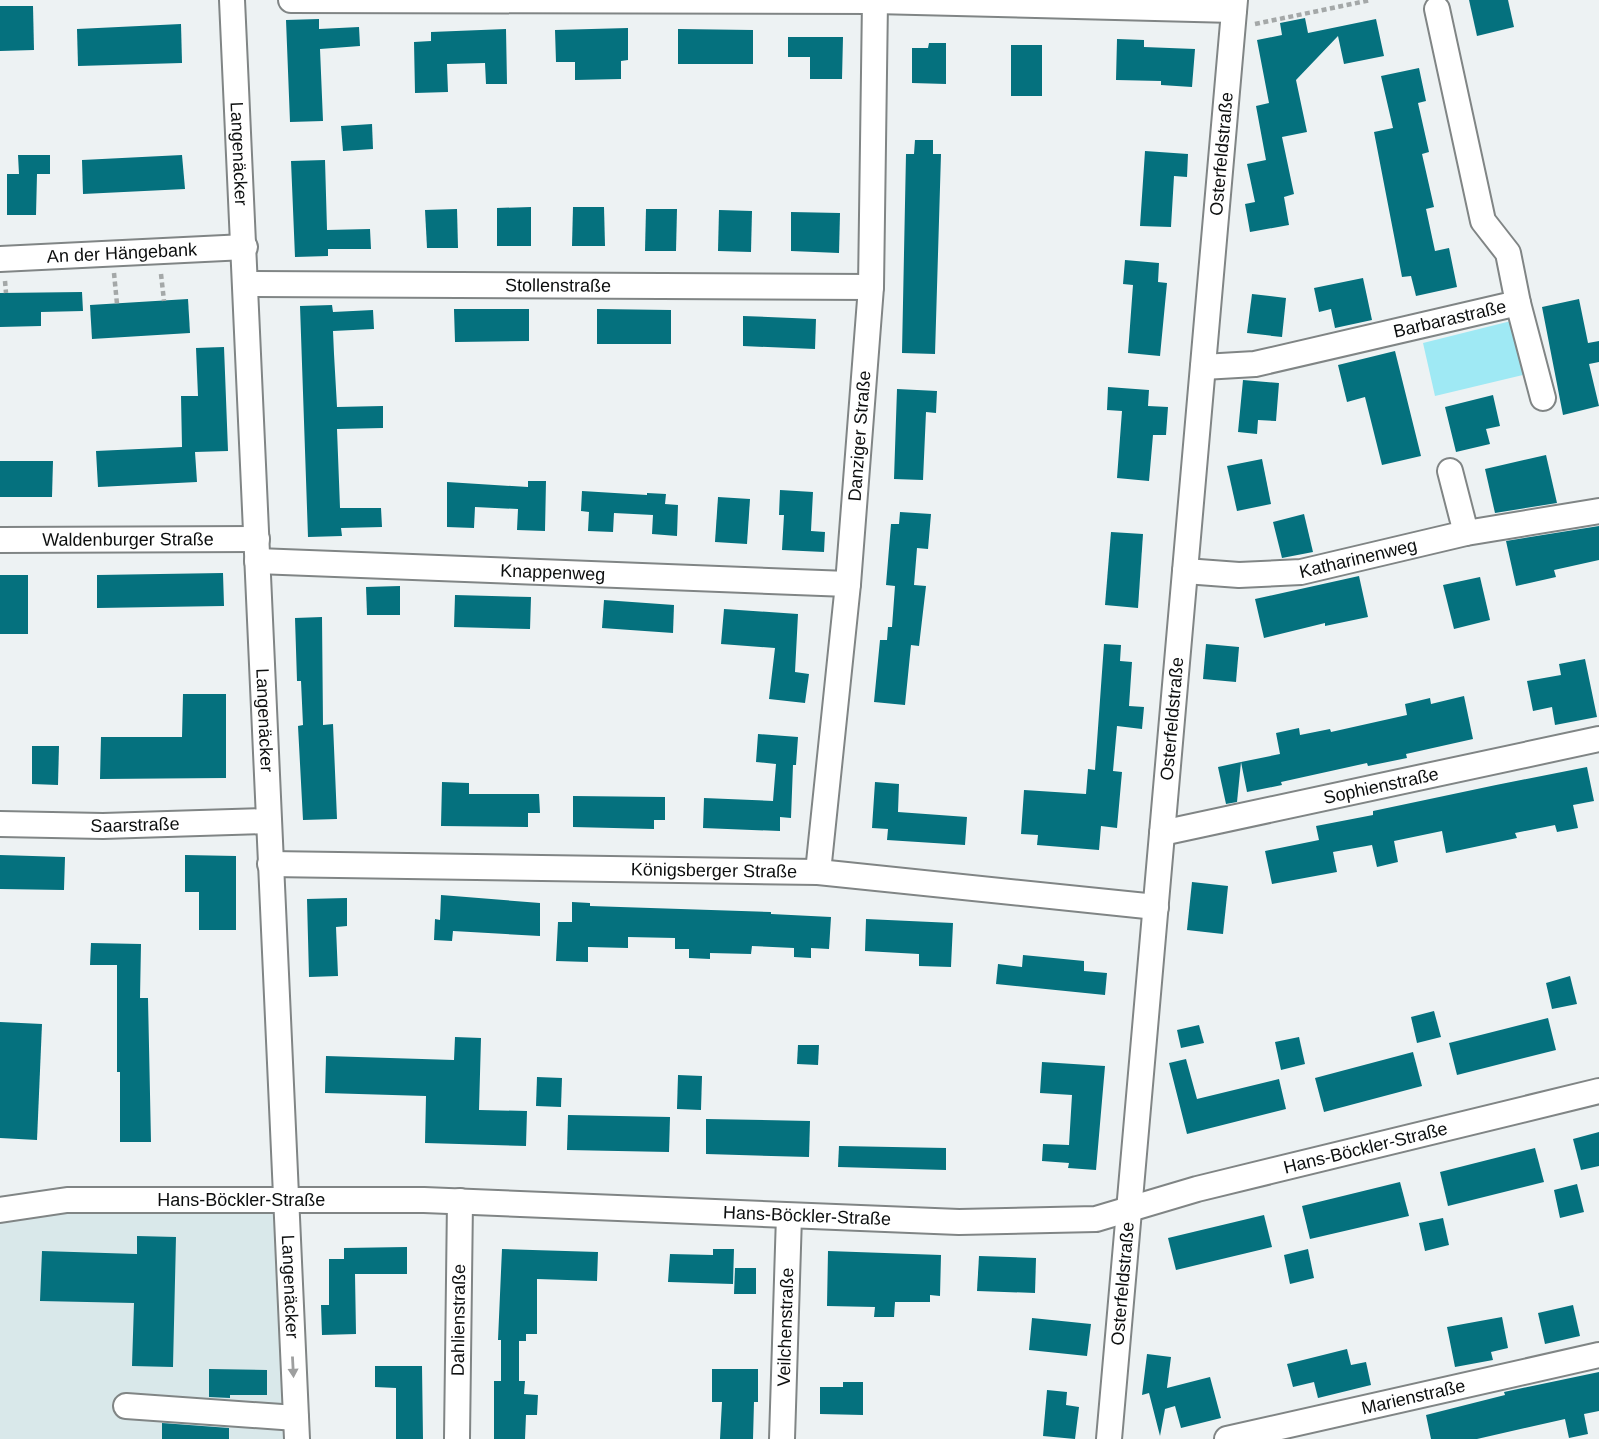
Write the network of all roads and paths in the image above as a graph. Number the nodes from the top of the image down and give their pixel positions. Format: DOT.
graph roads {
  1 [pos="232,0"];
  2 [pos="290,0"];
  3 [pos="1371,0"];
  4 [pos="875,1"];
  5 [pos="1437,9"];
  6 [pos="1234,13"];
  7 [pos="245,247"];
  8 [pos="112,255"];
  9 [pos="0,259"];
  10 [pos="246,284"];
  11 [pos="871,287"];
  12 [pos="1518,303"];
  13 [pos="117,304"];
  14 [pos="1203,367"];
  15 [pos="1543,398"];
  16 [pos="1450,471"];
  17 [pos="1599,511"];
  18 [pos="1466,533"];
  19 [pos="0,540"];
  20 [pos="257,550"];
  21 [pos="1185,571"];
  22 [pos="848,584"];
  23 [pos="1599,739"];
  24 [pos="268,821"];
  25 [pos="0,824"];
  26 [pos="1162,833"];
  27 [pos="270,864"];
  28 [pos="818,872"];
  29 [pos="1156,907"];
  30 [pos="1599,1091"];
  31 [pos="285,1201"];
  32 [pos="460,1201"];
  33 [pos="1130,1209"];
  34 [pos="0,1210"];
  35 [pos="789,1216"];
  36 [pos="1599,1354"];
  37 [pos="126,1406"];
  38 [pos="296,1428"];
  39 [pos="457,1439"];
  40 [pos="782,1439"];
  41 [pos="1109,1439"];
  42 [pos="1227,1439"];
  1 -- 7 [label="street, Langenäcker"];
  2 -- 4 [label="street"];
  3 -- 6 [label="path"];
  4 -- 6 [label="street"];
  4 -- 11 [label="street, Danziger Straße"];
  5 -- 12 [label="street, Barbarastraße"];
  6 -- 14 [label="street, Osterfeldstraße"];
  7 -- 8 [label="street, An der Hängebank"];
  7 -- 10 [label="street, Langenäcker"];
  8 -- 9 [label="street, An der Hängebank"];
  8 -- 13 [label="path"];
  10 -- 11 [label="street, Stollenstraße"];
  10 -- 20 [label="street, Langenäcker"];
  11 -- 22 [label="street, Danziger Straße"];
  12 -- 14 [label="street, Barbarastraße"];
  12 -- 15 [label="street"];
  14 -- 21 [label="street, Osterfeldstraße"];
  16 -- 18 [label="street"];
  17 -- 18 [label="street, Katharinenweg"];
  18 -- 21 [label="street, Katharinenweg"];
  19 -- 20 [label="street, Waldenburger Straße"];
  20 -- 22 [label="street, Knappenweg"];
  20 -- 24 [label="street, Langenäcker"];
  21 -- 26 [label="street, Osterfeldstraße"];
  22 -- 28 [label="street, Danziger Straße"];
  23 -- 26 [label="street, Sophienstraße"];
  24 -- 25 [label="street, Saarstraße"];
  24 -- 27 [label="street, Langenäcker"];
  26 -- 29 [label="street, Osterfeldstraße"];
  27 -- 28 [label="street, Königsberger Straße"];
  27 -- 31 [label="street, Langenäcker"];
  28 -- 29 [label="street, Königsberger Straße"];
  29 -- 33 [label="street, Osterfeldstraße"];
  30 -- 33 [label="street, Hans-Böckler-Straße"];
  31 -- 32 [label="street, Hans-Böckler-Straße"];
  31 -- 34 [label="street, Hans-Böckler-Straße"];
  31 -- 38 [label="street, Langenäcker, one-way"];
  32 -- 35 [label="street, Hans-Böckler-Straße"];
  32 -- 39 [label="street, Dahlienstraße"];
  33 -- 35 [label="street, Hans-Böckler-Straße"];
  33 -- 41 [label="street, Osterfeldstraße"];
  35 -- 40 [label="street, Veilchenstraße"];
  36 -- 42 [label="street, Marienstraße"];
  37 -- 38 [label="street"];
}
